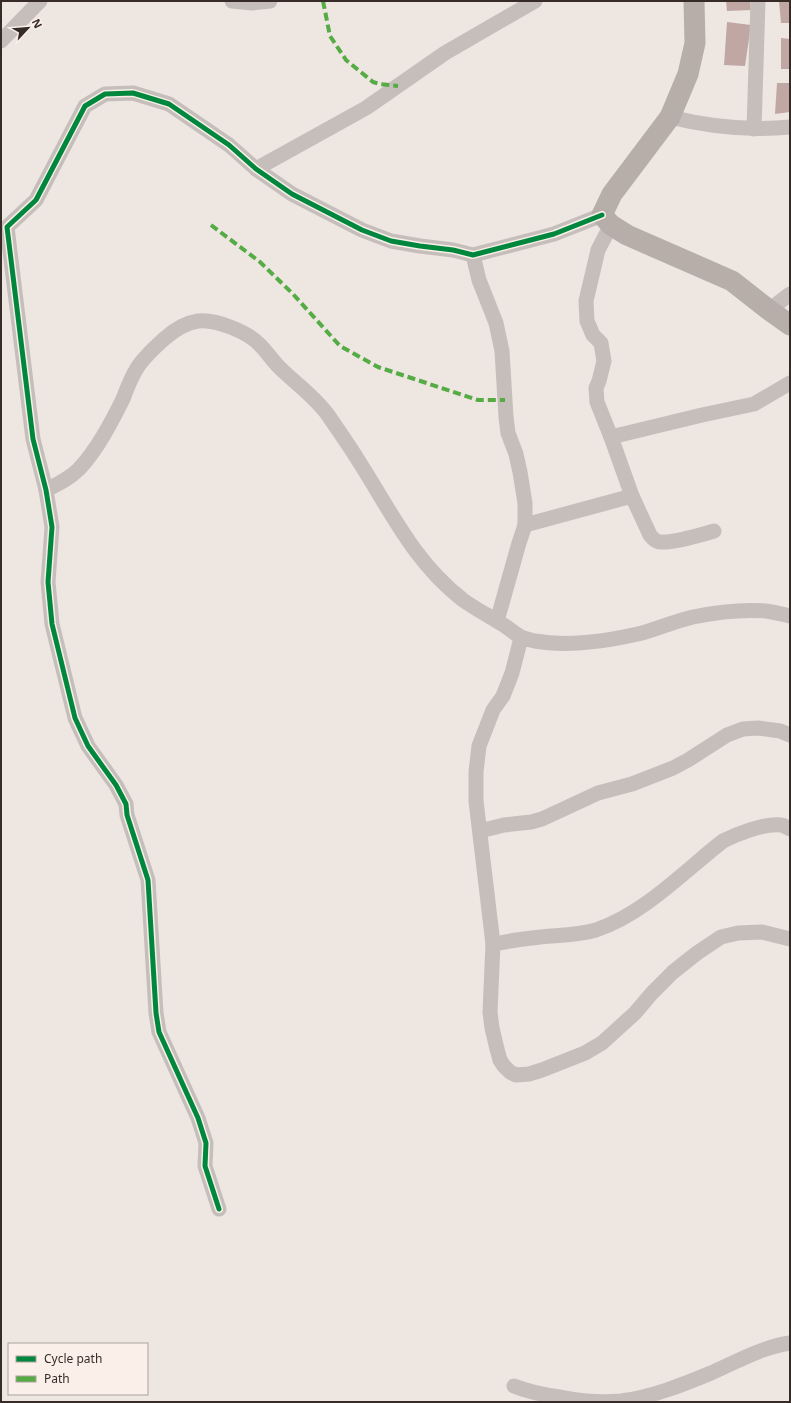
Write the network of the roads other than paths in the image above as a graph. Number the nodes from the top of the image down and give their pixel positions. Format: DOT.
graph roads {
  1 [pos="40,1"];
  2 [pos="232,1"];
  3 [pos="270,1"];
  4 [pos="536,1"];
  5 [pos="694,1"];
  6 [pos="758,1"];
  7 [pos="1,41"];
  8 [pos="670,117"];
  9 [pos="790,127"];
  10 [pos="754,129"];
  11 [pos="256,169"];
  12 [pos="4,220"];
  13 [pos="607,220"];
  14 [pos="473,255"];
  15 [pos="790,294"];
  16 [pos="769,310"];
  17 [pos="790,325"];
  18 [pos="790,383"];
  19 [pos="611,437"];
  20 [pos="46,490"];
  21 [pos="632,496"];
  22 [pos="525,525"];
  23 [pos="714,531"];
  24 [pos="790,616"];
  25 [pos="497,621"];
  26 [pos="521,638"];
  27 [pos="790,735"];
  28 [pos="790,829"];
  29 [pos="480,831"];
  30 [pos="790,939"];
  31 [pos="493,944"];
  32 [pos="220,1208"];
  33 [pos="790,1343"];
  34 [pos="514,1386"];
  35 [pos="652,1398"];
  1 -- 7 [label="street"];
  2 -- 3 [label="street"];
  4 -- 11 [label="street"];
  5 -- 8 [label="main road"];
  6 -- 10 [label="street"];
  8 -- 10 [label="street"];
  8 -- 13 [label="main road"];
  9 -- 10 [label="street"];
  11 -- 12 [label="street"];
  11 -- 14 [label="street"];
  12 -- 20 [label="street"];
  13 -- 14 [label="street"];
  13 -- 16 [label="main road"];
  13 -- 19 [label="street"];
  14 -- 22 [label="street"];
  15 -- 16 [label="street"];
  16 -- 17 [label="main road"];
  18 -- 19 [label="street"];
  19 -- 21 [label="street"];
  20 -- 25 [label="street"];
  20 -- 32 [label="street"];
  21 -- 22 [label="street"];
  21 -- 23 [label="street"];
  22 -- 25 [label="street"];
  24 -- 26 [label="street"];
  25 -- 26 [label="street"];
  26 -- 29 [label="street"];
  27 -- 29 [label="street"];
  28 -- 31 [label="street"];
  29 -- 31 [label="street"];
  30 -- 31 [label="street"];
  33 -- 35 [label="street"];
  34 -- 35 [label="street"];
}
